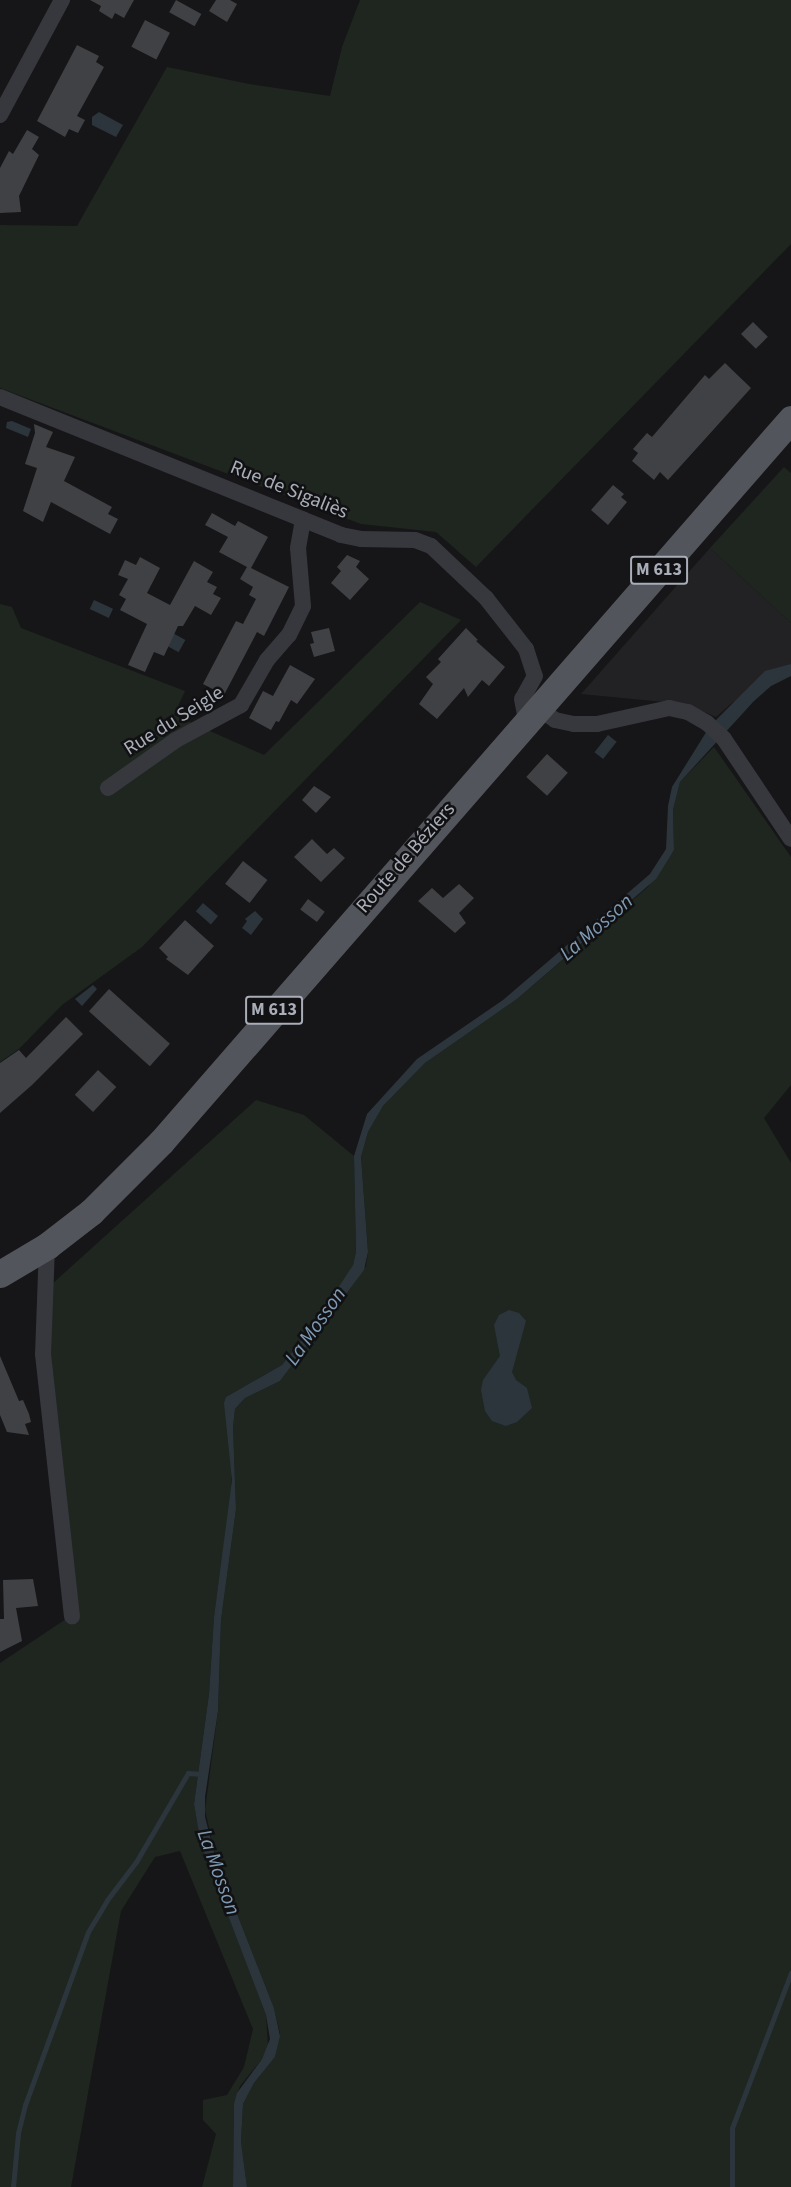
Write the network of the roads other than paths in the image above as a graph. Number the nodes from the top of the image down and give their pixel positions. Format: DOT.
graph roads {
  1 [pos="62,0"];
  2 [pos="0,114"];
  3 [pos="0,397"];
  4 [pos="791,419"];
  5 [pos="303,519"];
  6 [pos="532,714"];
  7 [pos="108,788"];
  8 [pos="791,839"];
  9 [pos="47,1246"];
  10 [pos="0,1274"];
  11 [pos="72,1616"];
  1 -- 2 [label="street"];
  3 -- 5 [label="street, Rue de Sigaliès"];
  4 -- 6 [label="main road, Route de Béziers / M 613"];
  5 -- 6 [label="street, Rue de Sigaliès"];
  5 -- 7 [label="street, Rue du Seigle"];
  6 -- 8 [label="street"];
  6 -- 9 [label="main road, Route de Béziers / M 613"];
  9 -- 10 [label="main road, Route de Béziers / M 613"];
  9 -- 11 [label="street"];
}
